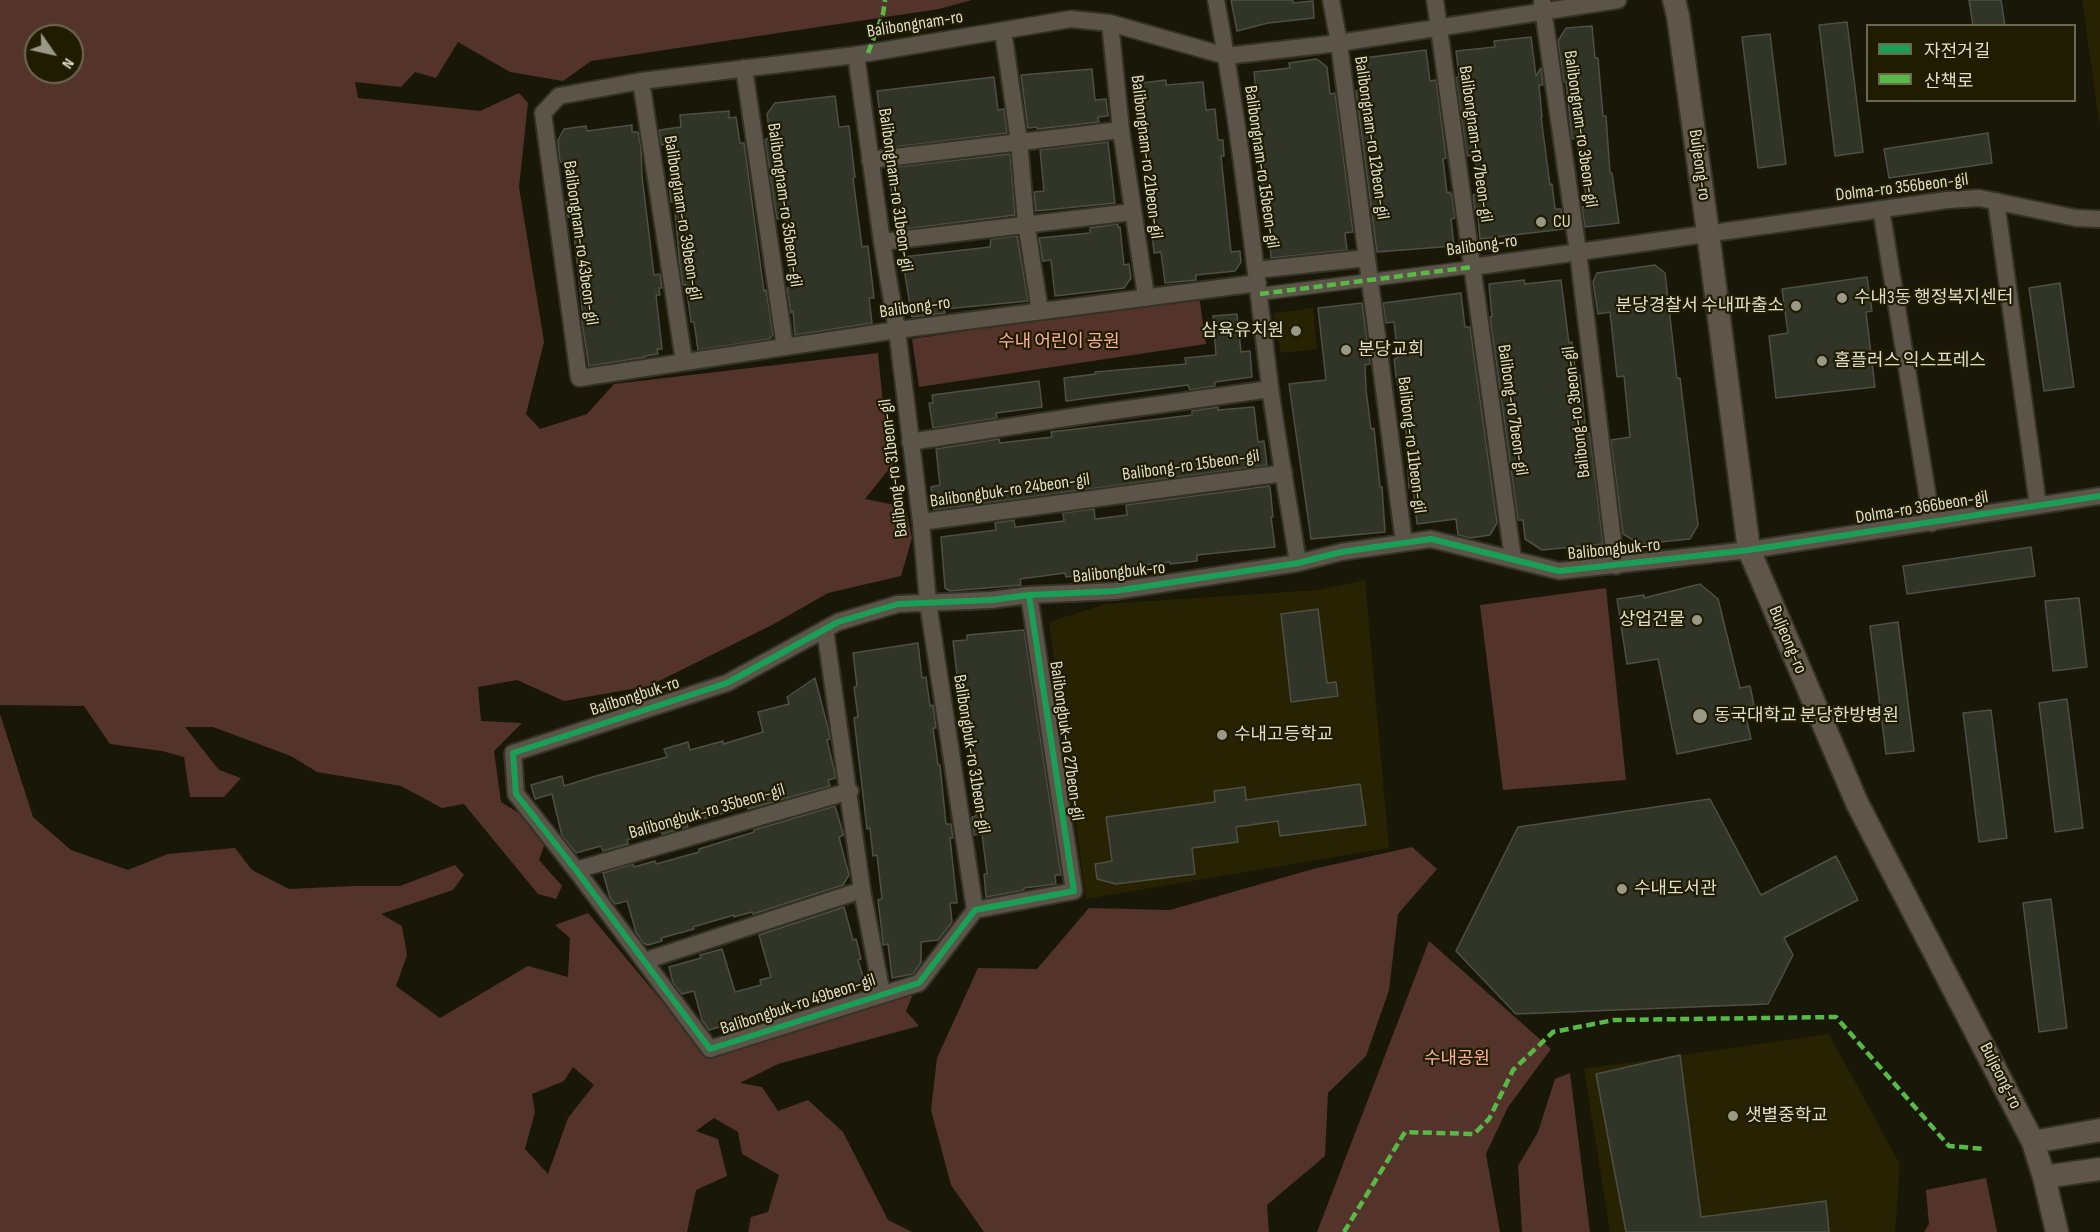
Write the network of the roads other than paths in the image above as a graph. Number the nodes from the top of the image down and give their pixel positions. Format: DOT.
graph roads {
  1 [pos="1216,0"];
  2 [pos="1331,0"];
  3 [pos="1435,0"];
  4 [pos="1618,0"];
  5 [pos="1674,0"];
  6 [pos="1543,5"];
  7 [pos="1110,23"];
  8 [pos="1439,27"];
  9 [pos="1003,31"];
  10 [pos="1338,43"];
  11 [pos="856,55"];
  12 [pos="1226,56"];
  13 [pos="744,68"];
  14 [pos="641,81"];
  15 [pos="543,113"];
  16 [pos="1121,130"];
  17 [pos="1019,141"];
  18 [pos="870,160"];
  19 [pos="1996,201"];
  20 [pos="1881,209"];
  21 [pos="1132,212"];
  22 [pos="2100,219"];
  23 [pos="1026,224"];
  24 [pos="1708,233"];
  25 [pos="882,242"];
  26 [pos="1578,252"];
  27 [pos="1367,258"];
  28 [pos="1472,267"];
  29 [pos="1370,281"];
  30 [pos="1258,282"];
  31 [pos="1146,296"];
  32 [pos="1040,311"];
  33 [pos="897,330"];
  34 [pos="785,347"];
  35 [pos="684,361"];
  36 [pos="579,378"];
  37 [pos="1270,389"];
  38 [pos="910,442"];
  39 [pos="1284,473"];
  40 [pos="2100,496"];
  41 [pos="1104,498"];
  42 [pos="2038,505"];
  43 [pos="921,522"];
  44 [pos="1932,523"];
  45 [pos="1404,543"];
  46 [pos="1749,550"];
  47 [pos="1513,559"];
  48 [pos="1298,563"];
  49 [pos="1616,566"];
  50 [pos="1029,595"];
  51 [pos="928,603"];
  52 [pos="825,629"];
  53 [pos="513,753"];
  54 [pos="850,791"];
  55 [pos="576,870"];
  56 [pos="862,890"];
  57 [pos="975,910"];
  58 [pos="644,961"];
  59 [pos="882,994"];
  60 [pos="2100,1130"];
  61 [pos="2033,1142"];
  62 [pos="2100,1169"];
  63 [pos="2044,1177"];
  64 [pos="2057,1232"];
  1 -- 12 [label="street, Balibongnam-ro 15beon-gil"];
  2 -- 10 [label="street, Balibongnam-ro 12beon-gil"];
  3 -- 8 [label="street, Balibongnam-ro 7beon-gil"];
  4 -- 6 [label="street, Balibongnam-ro"];
  5 -- 24 [label="main road, Buljeong-ro"];
  6 -- 8 [label="street, Balibongnam-ro"];
  6 -- 26 [label="street, Balibongnam-ro 3beon-gil"];
  7 -- 9 [label="street, Balibongnam-ro"];
  7 -- 12 [label="street, Balibongnam-ro"];
  7 -- 16 [label="street, Balibongnam-ro 21beon-gil"];
  8 -- 10 [label="street, Balibongnam-ro"];
  8 -- 28 [label="street, Balibongnam-ro 7beon-gil"];
  9 -- 11 [label="street, Balibongnam-ro"];
  9 -- 17 [label="street"];
  10 -- 12 [label="street, Balibongnam-ro"];
  10 -- 27 [label="street, Balibongnam-ro 12beon-gil"];
  11 -- 13 [label="street, Balibongnam-ro"];
  11 -- 18 [label="street, Balibongnam-ro 31beon-gil"];
  12 -- 30 [label="street, Balibongnam-ro 15beon-gil"];
  13 -- 14 [label="street, Balibongnam-ro"];
  13 -- 34 [label="street, Balibongnam-ro 35beon-gil"];
  14 -- 15 [label="street, Balibongnam-ro"];
  14 -- 35 [label="street, Balibongnam-ro 39beon-gil"];
  15 -- 36 [label="street, Balibongnam-ro 43beon-gil"];
  16 -- 17 [label="street"];
  16 -- 21 [label="street, Balibongnam-ro 21beon-gil"];
  17 -- 18 [label="street"];
  17 -- 23 [label="street"];
  18 -- 25 [label="street, Balibongnam-ro 31beon-gil"];
  19 -- 20 [label="street, Dolma-ro 356beon-gil"];
  19 -- 22 [label="street, Dolma-ro 356beon-gil"];
  19 -- 42 [label="street"];
  20 -- 24 [label="street, Dolma-ro 356beon-gil"];
  20 -- 44 [label="street"];
  21 -- 23 [label="street"];
  21 -- 31 [label="street, Balibongnam-ro 21beon-gil"];
  23 -- 25 [label="street"];
  23 -- 32 [label="street"];
  24 -- 26 [label="street, Balibong-ro"];
  24 -- 46 [label="main road, Buljeong-ro"];
  25 -- 33 [label="street, Balibongnam-ro 31beon-gil"];
  26 -- 28 [label="street, Balibong-ro"];
  26 -- 49 [label="street, Balibong-ro 3beon-gil"];
  27 -- 29 [label="street, Balibongnam-ro 12beon-gil"];
  27 -- 30 [label="street"];
  28 -- 29 [label="street, Balibong-ro"];
  28 -- 47 [label="street, Balibong-ro 7beon-gil"];
  29 -- 30 [label="street, Balibong-ro"];
  29 -- 45 [label="street, Balibong-ro 11beon-gil"];
  30 -- 31 [label="street, Balibong-ro"];
  30 -- 37 [label="street, Balibong-ro 15beon-gil"];
  31 -- 32 [label="street, Balibong-ro"];
  32 -- 33 [label="street, Balibong-ro"];
  33 -- 34 [label="street, Balibong-ro"];
  33 -- 38 [label="street, Balibong-ro 31beon-gil"];
  34 -- 35 [label="street, Balibong-ro"];
  35 -- 36 [label="street, Balibong-ro"];
  37 -- 38 [label="street"];
  37 -- 39 [label="street, Balibong-ro 15beon-gil"];
  38 -- 43 [label="street, Balibong-ro 31beon-gil"];
  39 -- 41 [label="street, Balibong-ro 15beon-gil"];
  39 -- 48 [label="street, Balibong-ro 15beon-gil"];
  40 -- 42 [label="street, Dolma-ro 366beon-gil"];
  41 -- 43 [label="street, Balibongbuk-ro 24beon-gil"];
  42 -- 44 [label="street, Dolma-ro 366beon-gil"];
  43 -- 51 [label="street, Balibong-ro 31beon-gil"];
  44 -- 46 [label="street, Dolma-ro 366beon-gil"];
  45 -- 47 [label="street, Balibongbuk-ro"];
  45 -- 48 [label="street, Balibongbuk-ro"];
  46 -- 49 [label="street, Balibongbuk-ro"];
  46 -- 61 [label="main road, Buljeong-ro"];
  47 -- 49 [label="street, Balibongbuk-ro"];
  48 -- 50 [label="street, Balibongbuk-ro"];
  50 -- 51 [label="street, Balibongbuk-ro"];
  50 -- 57 [label="street, Balibongbuk-ro 27beon-gil"];
  51 -- 52 [label="street, Balibongbuk-ro"];
  51 -- 57 [label="street, Balibongbuk-ro 31beon-gil"];
  52 -- 53 [label="street, Balibongbuk-ro"];
  52 -- 54 [label="street"];
  53 -- 55 [label="street, Balibongbuk-ro 49beon-gil"];
  54 -- 55 [label="street, Balibongbuk-ro 35beon-gil"];
  54 -- 56 [label="street"];
  55 -- 58 [label="street, Balibongbuk-ro 49beon-gil"];
  56 -- 58 [label="street"];
  56 -- 59 [label="street"];
  57 -- 59 [label="street, Balibongbuk-ro 49beon-gil"];
  58 -- 59 [label="street, Balibongbuk-ro 49beon-gil"];
  60 -- 61 [label="main road"];
  61 -- 63 [label="main road, Buljeong-ro"];
  62 -- 63 [label="main road"];
  63 -- 64 [label="main road, Buljeong-ro"];
}
